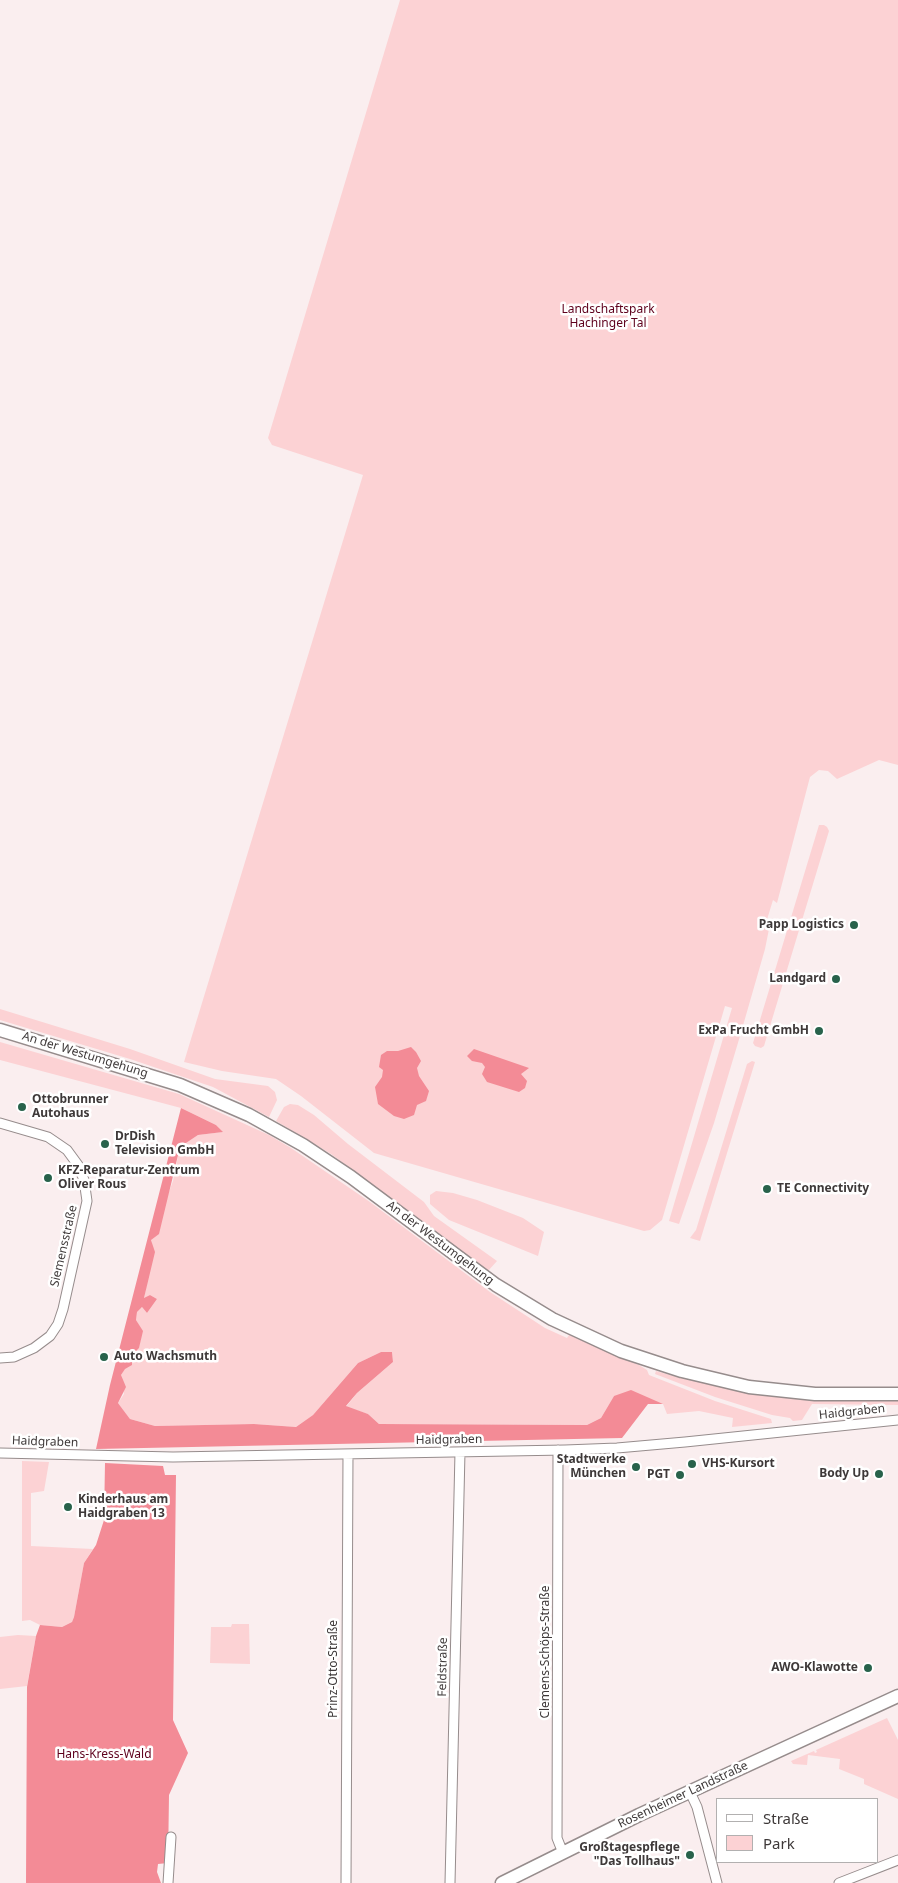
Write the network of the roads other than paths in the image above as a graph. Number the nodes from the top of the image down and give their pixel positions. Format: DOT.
graph roads {
  1 [pos="0,1030"];
  2 [pos="0,1123"];
  3 [pos="0,1358"];
  4 [pos="898,1394"];
  5 [pos="898,1420"];
  6 [pos="558,1450"];
  7 [pos="460,1452"];
  8 [pos="0,1453"];
  9 [pos="348,1454"];
  10 [pos="898,1696"];
  11 [pos="690,1792"];
  12 [pos="171,1837"];
  13 [pos="563,1853"];
  14 [pos="898,1860"];
  15 [pos="168,1883"];
  16 [pos="346,1883"];
  17 [pos="450,1883"];
  18 [pos="502,1883"];
  19 [pos="718,1883"];
  20 [pos="839,1883"];
  1 -- 4 [label="main road, An der Westumgehung"];
  2 -- 3 [label="street, Siemensstraße"];
  5 -- 6 [label="street, Haidgraben"];
  6 -- 7 [label="street, Haidgraben"];
  6 -- 13 [label="street, Clemens-Schöps-Straße"];
  7 -- 9 [label="street, Haidgraben"];
  7 -- 17 [label="street, Feldstraße"];
  8 -- 9 [label="street, Haidgraben"];
  9 -- 16 [label="street, Prinz-Otto-Straße"];
  10 -- 11 [label="main road, Rosenheimer Landstraße"];
  11 -- 13 [label="main road, Rosenheimer Landstraße"];
  11 -- 19 [label="street"];
  12 -- 15 [label="street"];
  13 -- 18 [label="main road, Rosenheimer Landstraße"];
  14 -- 20 [label="street"];
}
